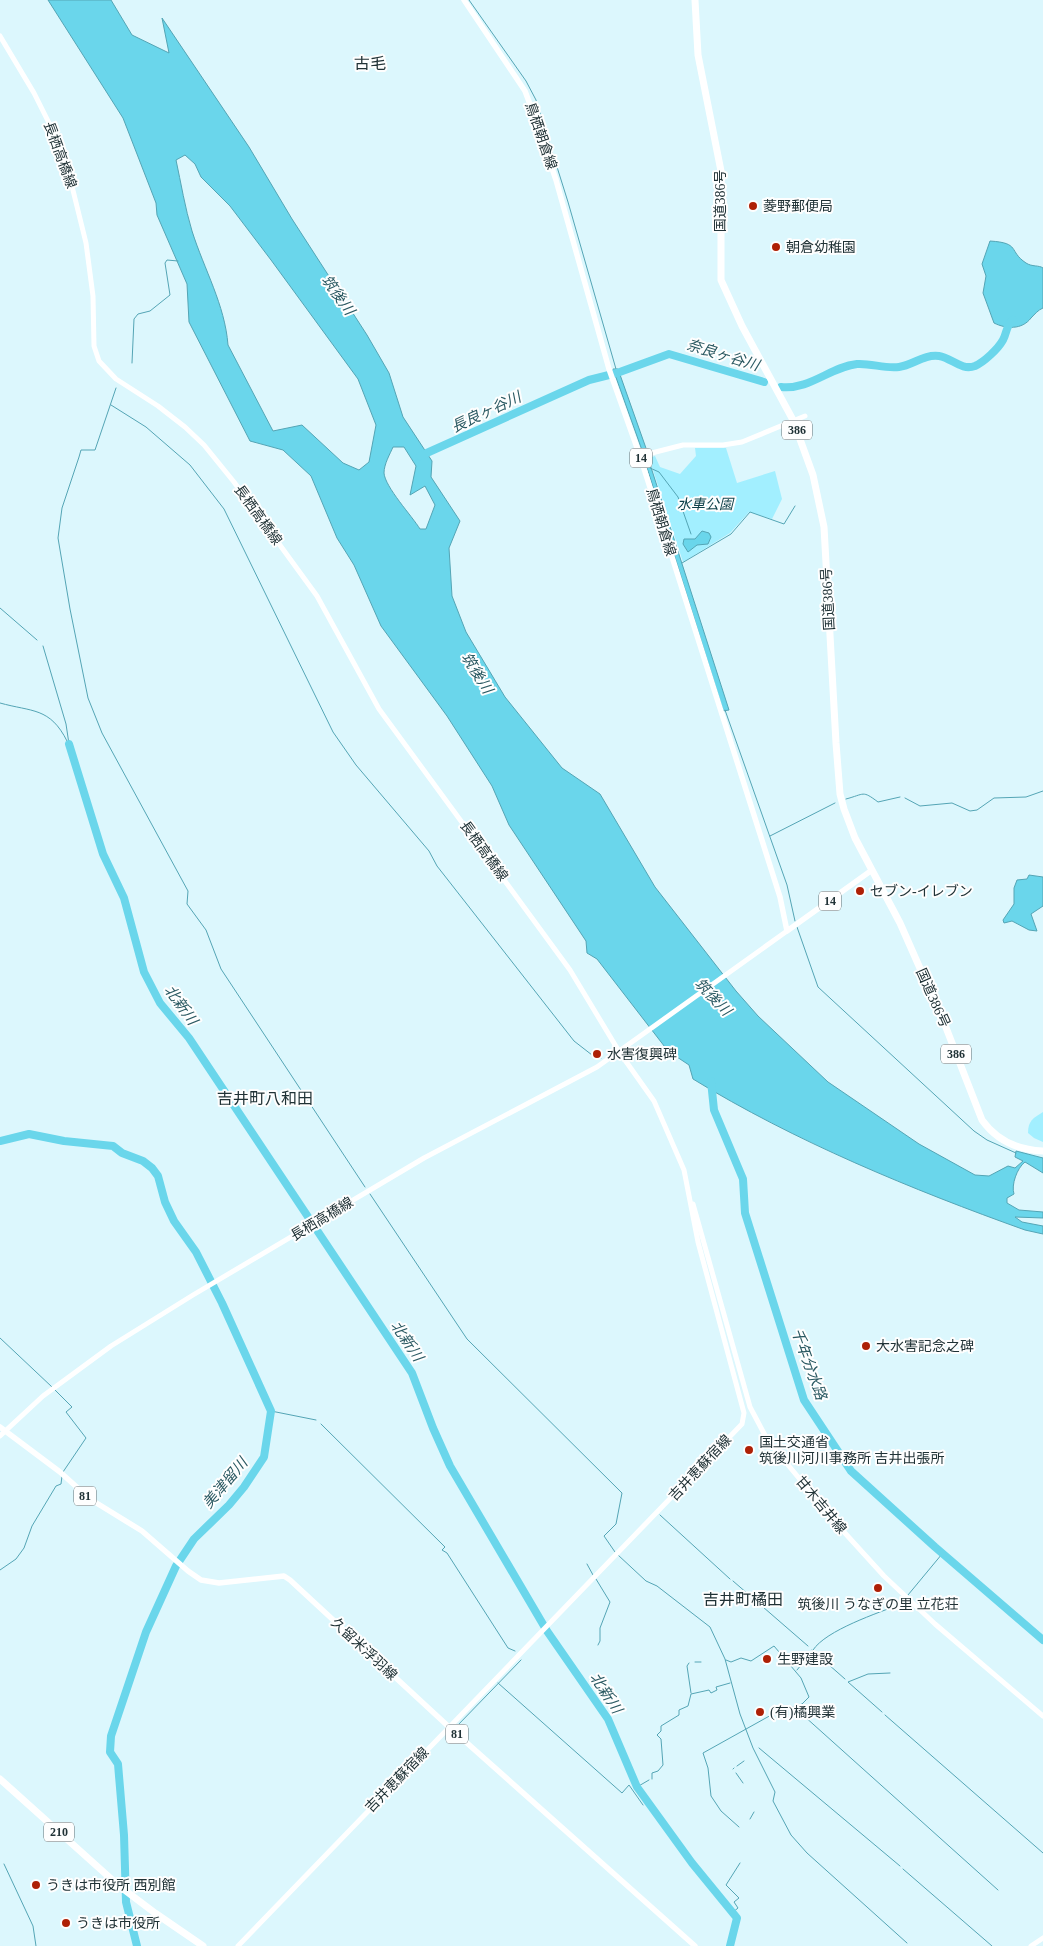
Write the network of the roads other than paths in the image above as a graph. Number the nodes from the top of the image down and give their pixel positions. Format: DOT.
graph roads {
  1 [pos="464,0"];
  2 [pos="694,0"];
  3 [pos="0,36"];
  4 [pos="805,416"];
  5 [pos="793,420"];
  6 [pos="642,456"];
  7 [pos="872,870"];
  8 [pos="787,931"];
  9 [pos="622,1051"];
  10 [pos="1043,1151"];
  11 [pos="691,1200"];
  12 [pos="0,1427"];
  13 [pos="6,1431"];
  14 [pos="0,1436"];
  15 [pos="1043,1716"];
  16 [pos="449,1727"];
  17 [pos="0,1779"];
  18 [pos="1043,1938"];
  19 [pos="203,1946"];
  20 [pos="238,1946"];
  21 [pos="695,1946"];
  22 [pos="1031,1946"];
  1 -- 6 [label="main road, 鳥栖朝倉線 / 14"];
  2 -- 5 [label="highway, 国道386号 / 386"];
  3 -- 9 [label="main road, 長栖高橋線"];
  4 -- 5 [label="main road"];
  5 -- 6 [label="main road"];
  5 -- 7 [label="highway, 国道386号 / 386"];
  6 -- 8 [label="main road, 鳥栖朝倉線 / 14"];
  7 -- 8 [label="main road, 14"];
  7 -- 10 [label="highway, 国道386号 / 386"];
  8 -- 9 [label="main road"];
  9 -- 11 [label="main road, 吉井恵蘇宿線"];
  9 -- 13 [label="main road, 長栖高橋線"];
  11 -- 15 [label="main road, 甘木吉井線"];
  11 -- 16 [label="main road, 吉井恵蘇宿線"];
  12 -- 13 [label="main road, 久留米浮羽線 / 81"];
  13 -- 14 [label="main road, 長栖高橋線"];
  13 -- 16 [label="main road, 久留米浮羽線 / 81"];
  16 -- 20 [label="main road, 吉井恵蘇宿線"];
  16 -- 21 [label="main road, 久留米浮羽線 / 81"];
  17 -- 19 [label="highway, 210"];
  18 -- 22 [label="main road"];
}
